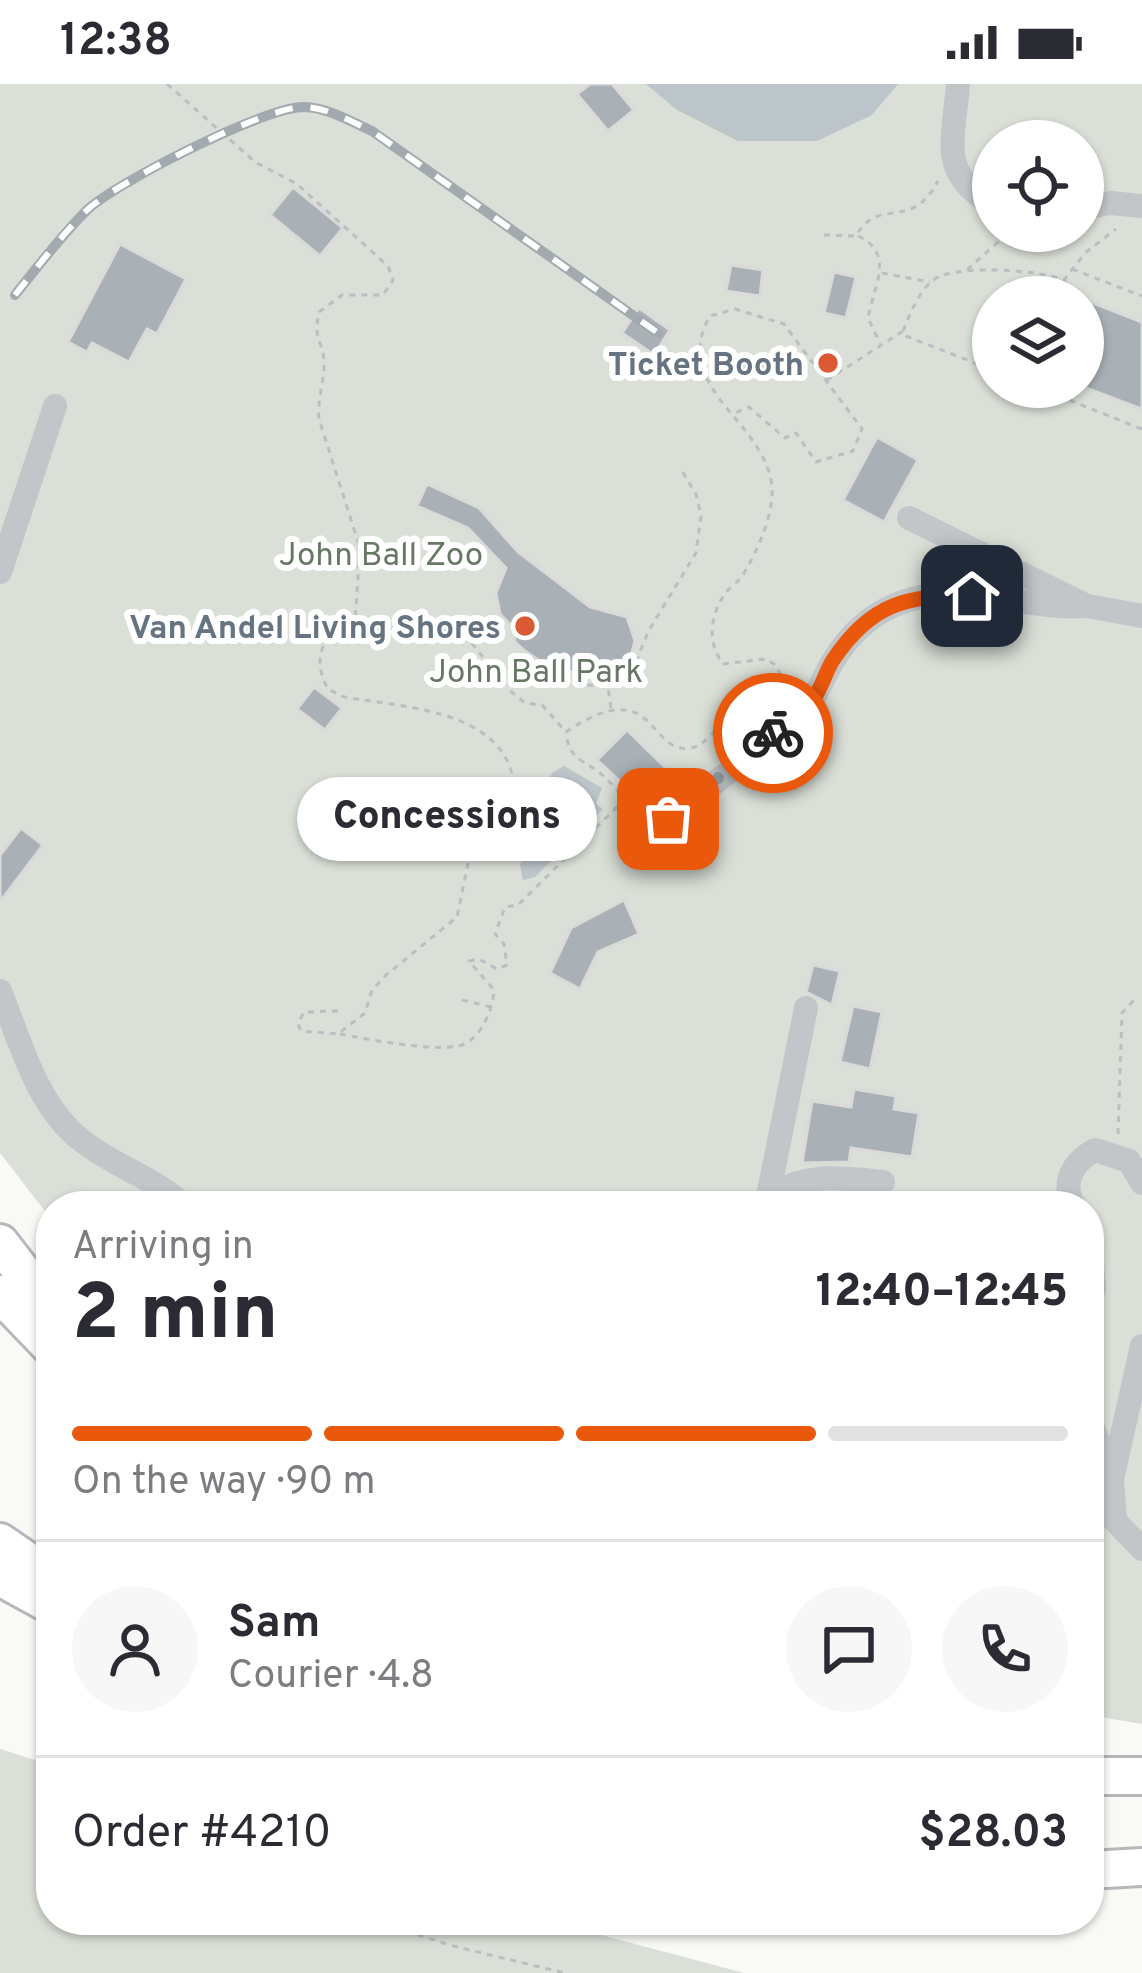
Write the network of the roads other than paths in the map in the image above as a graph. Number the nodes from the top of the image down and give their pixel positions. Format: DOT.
graph roads {
  1 [pos="958,84"];
  2 [pos="972,191"];
  3 [pos="1104,204"];
  4 [pos="1140,206"];
  5 [pos="55,406"];
  6 [pos="909,518"];
  7 [pos="0,572"];
  8 [pos="1088,606"];
  9 [pos="1142,616"];
  10 [pos="668,819"];
  11 [pos="0,991"];
  12 [pos="806,1008"];
  13 [pos="883,1182"];
  14 [pos="1142,1183"];
  15 [pos="168,1191"];
  16 [pos="770,1191"];
  17 [pos="782,1191"];
  18 [pos="1069,1191"];
  19 [pos="0,1243"];
  20 [pos="36,1290"];
  21 [pos="0,1294"];
  22 [pos="36,1331"];
  23 [pos="1142,1346"];
  24 [pos="1104,1457"];
  25 [pos="1112,1479"];
  26 [pos="1104,1512"];
  27 [pos="1115,1521"];
  28 [pos="0,1542"];
  29 [pos="1142,1549"];
  30 [pos="36,1567"];
  31 [pos="0,1576"];
  32 [pos="36,1596"];
  33 [pos="1142,1775"];
  34 [pos="1104,1776"];
  35 [pos="1142,1868"];
  36 [pos="1104,1869"];
  1 -- 2 [label="street"];
  3 -- 4 [label="street"];
  5 -- 7 [label="street"];
  6 -- 8 [label="street"];
  8 -- 9 [label="street"];
  8 -- 10 [label="street"];
  11 -- 15 [label="street"];
  12 -- 16 [label="street"];
  13 -- 17 [label="street"];
  14 -- 18 [label="street"];
  19 -- 20 [label="highway"];
  21 -- 22 [label="highway"];
  23 -- 25 [label="street"];
  24 -- 25 [label="street"];
  25 -- 27 [label="street"];
  26 -- 27 [label="street"];
  27 -- 29 [label="street"];
  28 -- 30 [label="highway"];
  31 -- 32 [label="highway"];
  33 -- 34 [label="highway"];
  35 -- 36 [label="highway"];
}
